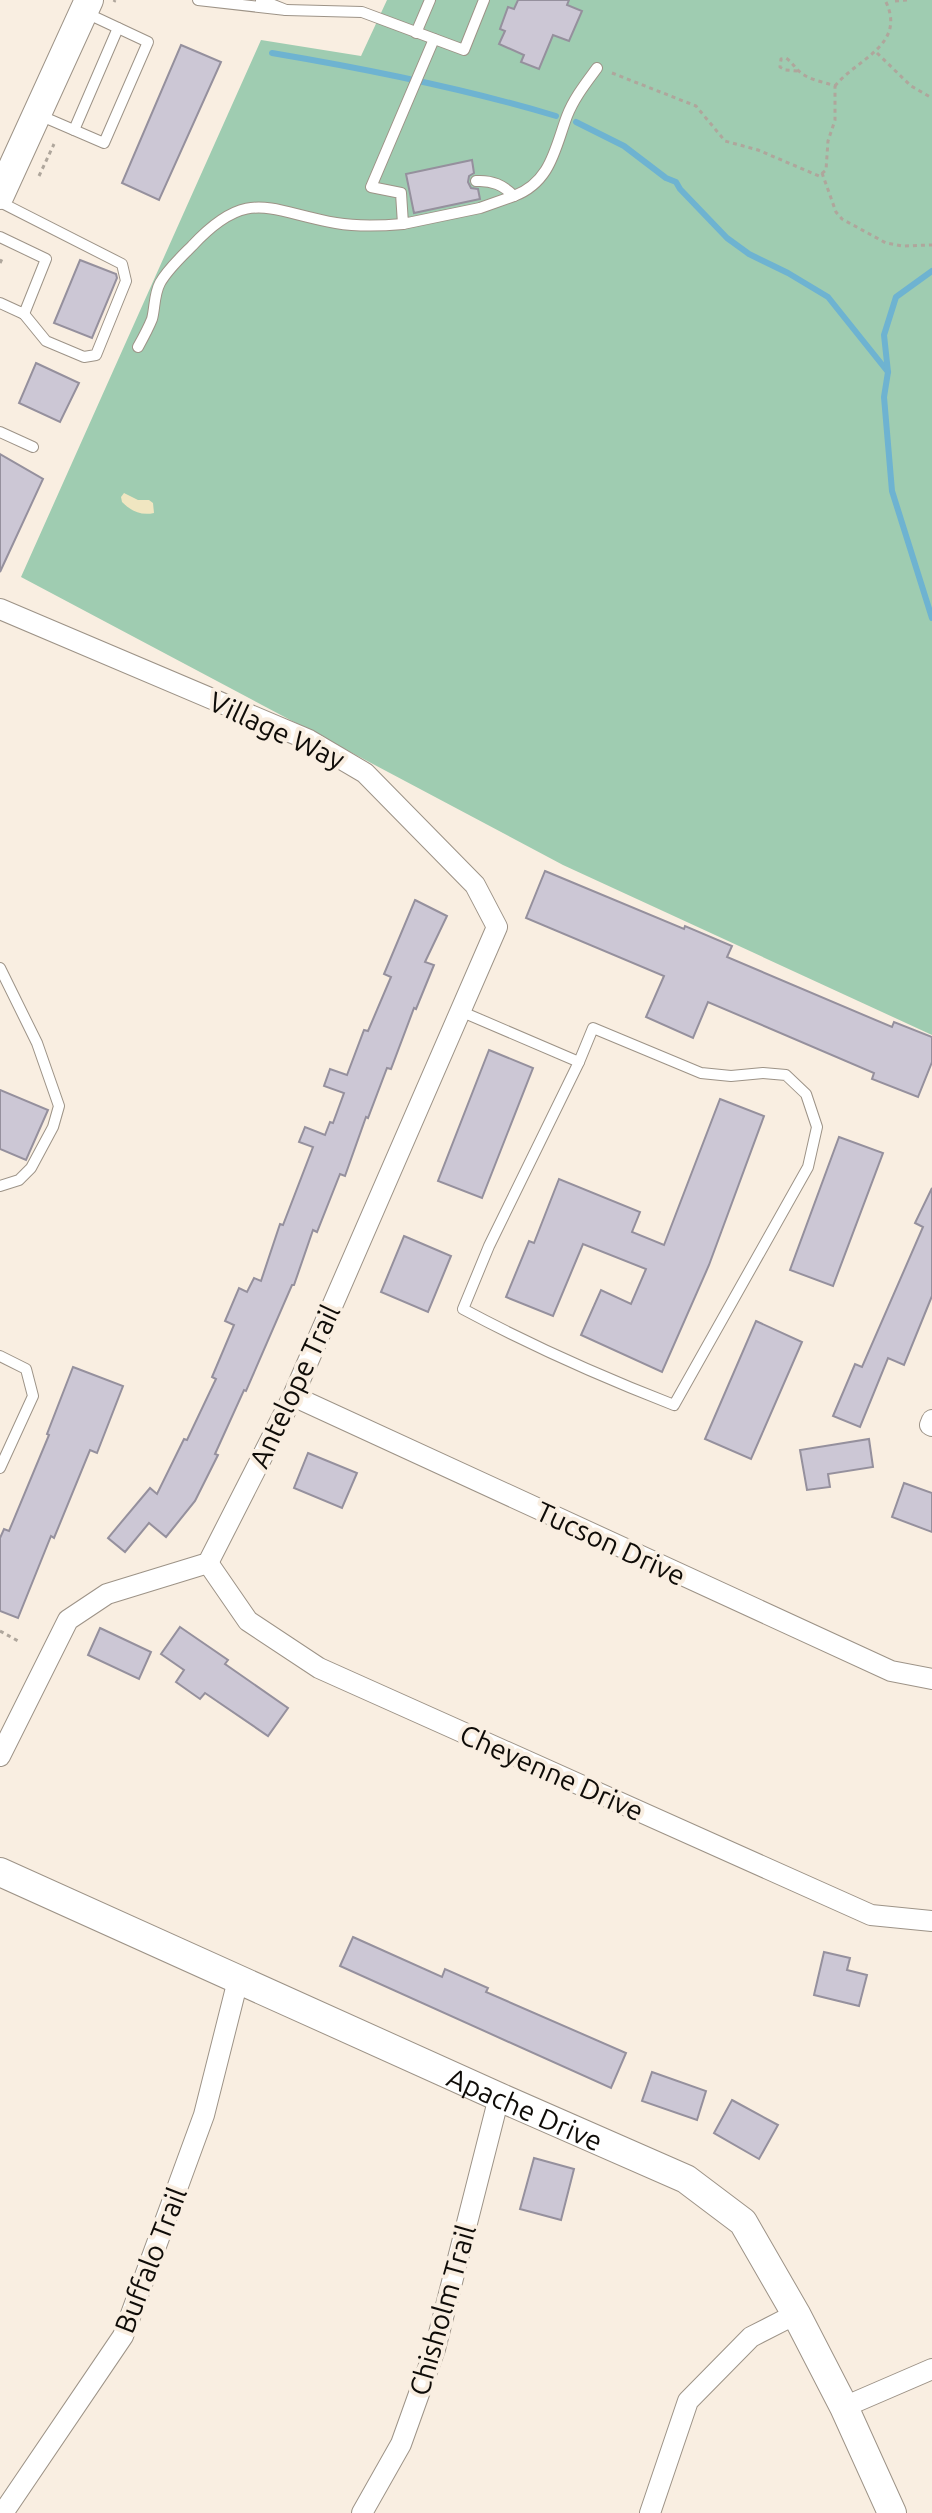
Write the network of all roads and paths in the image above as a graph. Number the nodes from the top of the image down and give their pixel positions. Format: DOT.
graph roads {
  1 [pos="198,0"];
  2 [pos="261,0"];
  3 [pos="430,0"];
  4 [pos="484,0"];
  5 [pos="885,0"];
  6 [pos="895,0"];
  7 [pos="907,0"];
  8 [pos="100,4"];
  9 [pos="286,10"];
  10 [pos="890,12"];
  11 [pos="118,28"];
  12 [pos="416,33"];
  13 [pos="434,39"];
  14 [pos="876,52"];
  15 [pos="597,68"];
  16 [pos="798,71"];
  17 [pos="835,86"];
  18 [pos="932,98"];
  19 [pos="37,114"];
  20 [pos="74,130"];
  21 [pos="54,144"];
  22 [pos="822,173"];
  23 [pos="39,176"];
  24 [pos="476,181"];
  25 [pos="0,195"];
  26 [pos="514,196"];
  27 [pos="0,202"];
  28 [pos="403,224"];
  29 [pos="0,237"];
  30 [pos="932,245"];
  31 [pos="0,303"];
  32 [pos="24,314"];
  33 [pos="138,347"];
  34 [pos="0,432"];
  35 [pos="33,447"];
  36 [pos="0,609"];
  37 [pos="497,927"];
  38 [pos="0,968"];
  39 [pos="460,1011"];
  40 [pos="579,1062"];
  41 [pos="0,1186"];
  42 [pos="0,1356"];
  43 [pos="293,1396"];
  44 [pos="0,1468"];
  45 [pos="208,1563"];
  46 [pos="0,1631"];
  47 [pos="20,1642"];
  48 [pos="932,1679"];
  49 [pos="0,1756"];
  50 [pos="0,1872"];
  51 [pos="932,1921"];
  52 [pos="238,1980"];
  53 [pos="499,2097"];
  54 [pos="796,2314"];
  55 [pos="932,2369"];
  56 [pos="844,2407"];
  57 [pos="3,2513"];
  58 [pos="362,2513"];
  59 [pos="650,2513"];
  60 [pos="892,2513"];
  1 -- 9 [label="lane"];
  2 -- 9 [label="lane"];
  3 -- 12 [label="lane"];
  4 -- 13 [label="lane"];
  5 -- 10 [label="path"];
  6 -- 7 [label="path"];
  6 -- 10 [label="path"];
  8 -- 11 [label="lane"];
  8 -- 19 [label="street"];
  9 -- 12 [label="lane"];
  10 -- 14 [label="path"];
  11 -- 20 [label="lane"];
  11 -- 20 [label="lane"];
  12 -- 13 [label="lane"];
  13 -- 28 [label="lane"];
  14 -- 17 [label="path"];
  14 -- 18 [label="path"];
  15 -- 22 [label="path"];
  15 -- 26 [label="lane"];
  16 -- 16 [label="path"];
  16 -- 17 [label="path"];
  17 -- 22 [label="path"];
  19 -- 20 [label="lane"];
  19 -- 25 [label="street"];
  21 -- 23 [label="path"];
  22 -- 30 [label="path"];
  24 -- 26 [label="lane"];
  26 -- 28 [label="lane"];
  27 -- 32 [label="lane"];
  28 -- 33 [label="lane"];
  29 -- 32 [label="lane"];
  31 -- 32 [label="lane"];
  34 -- 35 [label="lane"];
  36 -- 37 [label="street, Village Way"];
  37 -- 39 [label="street, Antelope Trail"];
  38 -- 41 [label="lane"];
  39 -- 40 [label="lane"];
  39 -- 43 [label="street, Antelope Trail"];
  40 -- 40 [label="lane"];
  42 -- 44 [label="lane"];
  43 -- 45 [label="street, Antelope Trail"];
  43 -- 48 [label="street, Tucson Drive"];
  45 -- 49 [label="street"];
  45 -- 51 [label="street, Cheyenne Drive"];
  46 -- 47 [label="path"];
  50 -- 52 [label="street, Apache Drive"];
  52 -- 53 [label="street, Apache Drive"];
  52 -- 57 [label="street, Buffalo Trail"];
  53 -- 54 [label="street, Apache Drive"];
  53 -- 58 [label="street, Chisholm Trail"];
  54 -- 56 [label="street, Apache Drive"];
  54 -- 59 [label="street"];
  55 -- 56 [label="street"];
  56 -- 60 [label="street, Apache Drive"];
}
